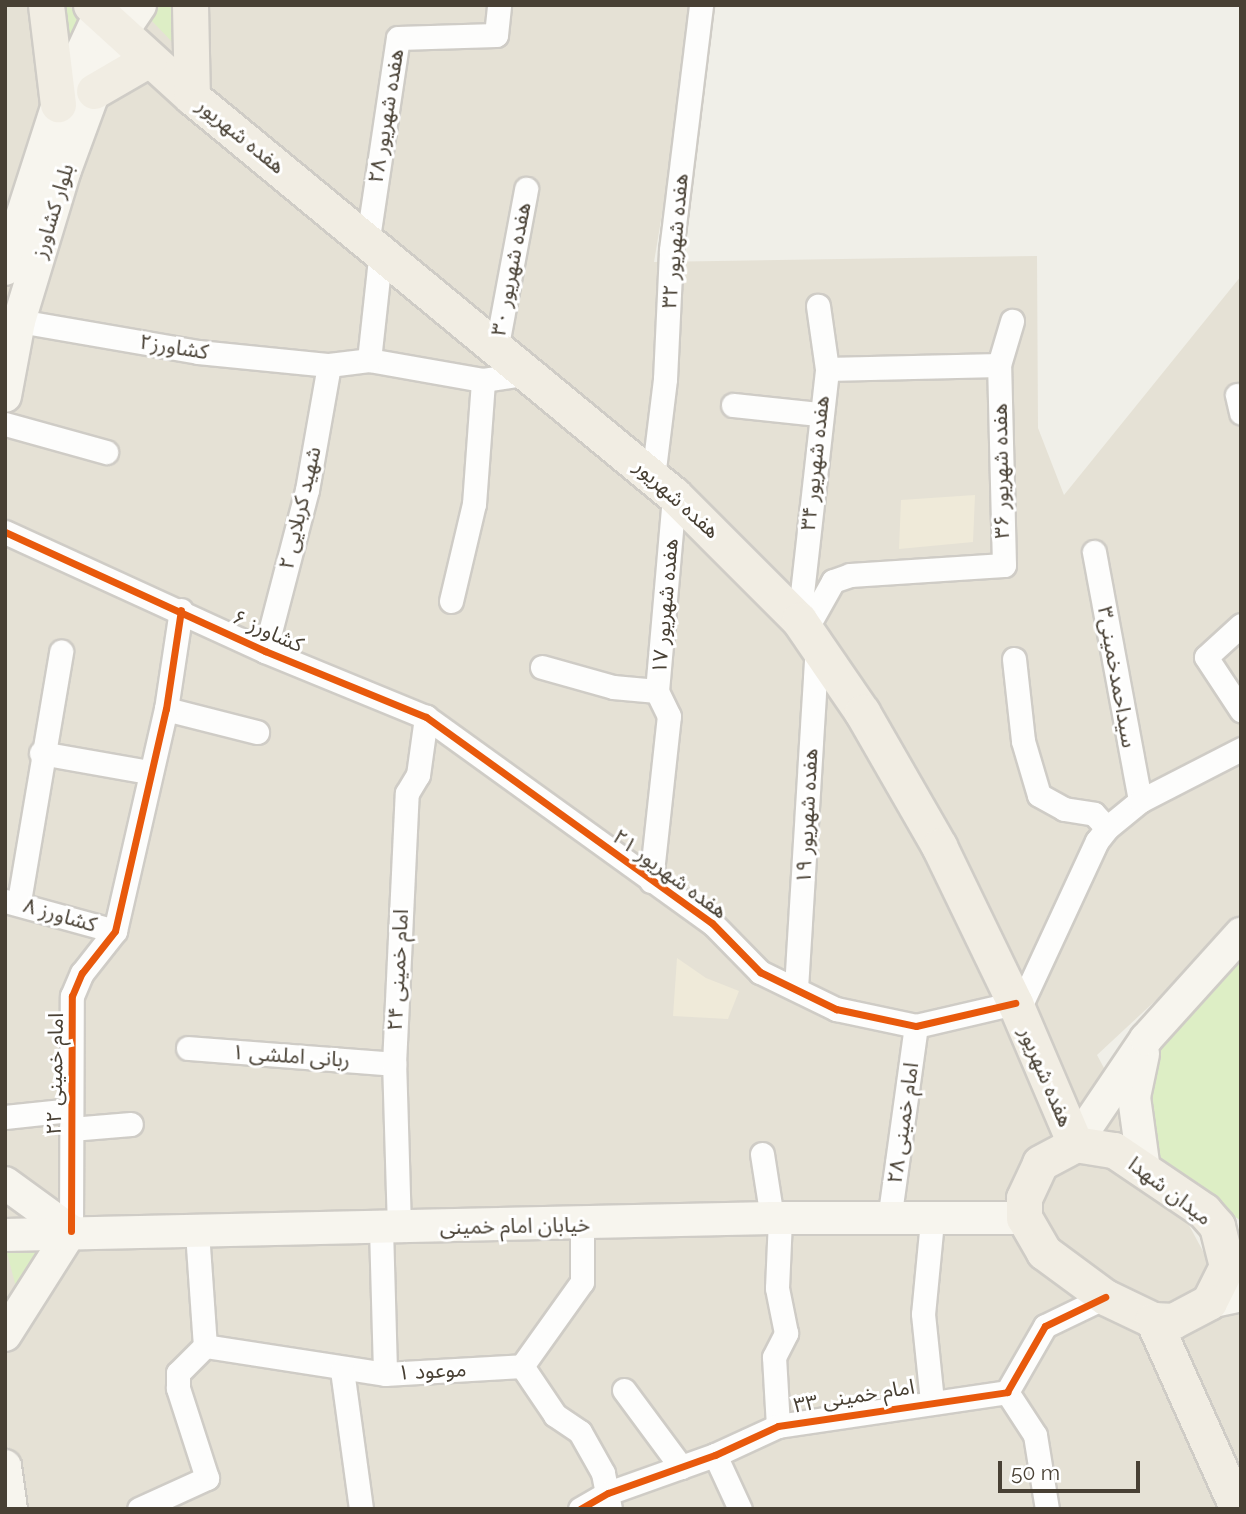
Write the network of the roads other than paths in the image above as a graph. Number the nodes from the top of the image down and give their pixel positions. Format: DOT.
graph roads {
  1 [pos="46,5"];
  2 [pos="190,5"];
  3 [pos="499,5"];
  4 [pos="701,5"];
  5 [pos="111,12"];
  6 [pos="149,59"];
  7 [pos="77,95"];
  8 [pos="192,97"];
  9 [pos="526,189"];
  10 [pos="374,244"];
  11 [pos="5,269"];
  12 [pos="818,306"];
  13 [pos="19,321"];
  14 [pos="1012,321"];
  15 [pos="369,360"];
  16 [pos="328,365"];
  17 [pos="489,365"];
  18 [pos="999,365"];
  19 [pos="827,369"];
  20 [pos="5,396"];
  21 [pos="733,405"];
  22 [pos="819,414"];
  23 [pos="5,424"];
  24 [pos="106,452"];
  25 [pos="664,486"];
  26 [pos="5,532"];
  27 [pos="1094,552"];
  28 [pos="451,601"];
  29 [pos="181,610"];
  30 [pos="1241,625"];
  31 [pos="807,631"];
  32 [pos="265,650"];
  33 [pos="61,652"];
  34 [pos="1014,659"];
  35 [pos="542,667"];
  36 [pos="657,691"];
  37 [pos="166,709"];
  38 [pos="1241,710"];
  39 [pos="426,717"];
  40 [pos="257,732"];
  41 [pos="1241,749"];
  42 [pos="41,754"];
  43 [pos="149,772"];
  44 [pos="506,778"];
  45 [pos="1140,801"];
  46 [pos="1107,828"];
  47 [pos="652,881"];
  48 [pos="12,901"];
  49 [pos="115,931"];
  50 [pos="1241,934"];
  51 [pos="796,988"];
  52 [pos="1016,1007"];
  53 [pos="916,1026"];
  54 [pos="1146,1039"];
  55 [pos="188,1048"];
  56 [pos="394,1063"];
  57 [pos="5,1117"];
  58 [pos="71,1120"];
  59 [pos="131,1124"];
  60 [pos="1075,1144"];
  61 [pos="762,1154"];
  62 [pos="1144,1170"];
  63 [pos="5,1183"];
  64 [pos="1204,1211"];
  65 [pos="776,1218"];
  66 [pos="1024,1218"];
  67 [pos="889,1220"];
  68 [pos="932,1221"];
  69 [pos="582,1225"];
  70 [pos="390,1228"];
  71 [pos="71,1231"];
  72 [pos="197,1232"];
  73 [pos="1241,1234"];
  74 [pos="5,1235"];
  75 [pos="1105,1297"];
  76 [pos="1225,1299"];
  77 [pos="1153,1320"];
  78 [pos="5,1335"];
  79 [pos="205,1346"];
  80 [pos="522,1366"];
  81 [pos="342,1370"];
  82 [pos="385,1374"];
  83 [pos="624,1390"];
  84 [pos="1007,1392"];
  85 [pos="932,1401"];
  86 [pos="778,1426"];
  87 [pos="715,1455"];
  88 [pos="5,1466"];
  89 [pos="681,1467"];
  90 [pos="609,1501"];
  91 [pos="11,1509"];
  92 [pos="139,1509"];
  93 [pos="361,1509"];
  94 [pos="580,1509"];
  95 [pos="740,1509"];
  96 [pos="1047,1509"];
  97 [pos="1238,1509"];
  1 -- 7 [label="main road"];
  2 -- 8 [label="main road"];
  3 -- 10 [label="street, هفده شهریور ۲۸"];
  4 -- 25 [label="street, هفده شهریور ۳۲"];
  5 -- 6 [label="main road, هفده شهریور"];
  5 -- 7 [label="main road, بلوار کشاورز"];
  6 -- 7 [label="main road"];
  6 -- 8 [label="main road, هفده شهریور"];
  7 -- 11 [label="main road, بلوار کشاورز"];
  7 -- 13 [label="main road, بلوار کشاورز"];
  8 -- 10 [label="main road, هفده شهریور"];
  9 -- 17 [label="street, هفده شهریور ۳۰"];
  10 -- 15 [label="street"];
  10 -- 17 [label="main road, هفده شهریور"];
  12 -- 19 [label="street, هفده شهریور ۳۴"];
  13 -- 16 [label="street, کشاورز۲"];
  13 -- 20 [label="main road, بلوار کشاورز"];
  14 -- 18 [label="street, هفده شهریور ۳۶"];
  15 -- 16 [label="street, کشاورز۲"];
  15 -- 17 [label="street, کشاورز۲"];
  16 -- 32 [label="street, شهید کربلایی ۲"];
  17 -- 25 [label="main road, هفده شهریور"];
  17 -- 28 [label="street, هفده شهریور ۳۰"];
  18 -- 19 [label="street"];
  18 -- 31 [label="street, هفده شهریور ۳۶"];
  19 -- 22 [label="street, هفده شهریور ۳۴"];
  21 -- 22 [label="street"];
  22 -- 31 [label="street, هفده شهریور ۳۴"];
  23 -- 24 [label="street"];
  25 -- 31 [label="main road, هفده شهریور"];
  25 -- 36 [label="street, هفده شهریور ۱۷"];
  26 -- 29 [label="street, کشاورز ۶"];
  27 -- 45 [label="street, سیداحمدخمینی۳"];
  29 -- 32 [label="street, کشاورز ۶"];
  29 -- 37 [label="street"];
  30 -- 38 [label="street"];
  31 -- 51 [label="street, هفده شهریور ۱۹"];
  31 -- 52 [label="main road, هفده شهریور"];
  32 -- 39 [label="street, کشاورز ۶"];
  33 -- 42 [label="street"];
  34 -- 46 [label="street"];
  35 -- 36 [label="street"];
  36 -- 47 [label="street, هفده شهریور ۱۷"];
  37 -- 40 [label="street"];
  37 -- 43 [label="street"];
  39 -- 44 [label="street, کشاورز ۶"];
  39 -- 56 [label="street, امام خمینی ۲۴"];
  41 -- 45 [label="street"];
  42 -- 43 [label="street"];
  42 -- 48 [label="street"];
  43 -- 49 [label="street"];
  44 -- 47 [label="street, هفده شهریور ۲۱"];
  45 -- 46 [label="street"];
  46 -- 52 [label="street"];
  47 -- 51 [label="street, هفده شهریور ۲۱"];
  48 -- 49 [label="street, کشاورز ۸"];
  49 -- 58 [label="street, امام خمینی ۲۲"];
  50 -- 54 [label="main road"];
  51 -- 53 [label="street, هفده شهریور ۲۱"];
  52 -- 53 [label="street, هفده شهریور ۲۱"];
  52 -- 60 [label="main road, هفده شهریور"];
  53 -- 67 [label="street, امام خمینی ۲۸"];
  54 -- 60 [label="main road"];
  54 -- 62 [label="main road"];
  55 -- 56 [label="street, ربانی املشی ۱"];
  56 -- 70 [label="street, امام خمینی ۲۴"];
  57 -- 58 [label="street"];
  58 -- 59 [label="street"];
  58 -- 71 [label="street, امام خمینی ۲۲"];
  60 -- 62 [label="main road, میدان شهدا"];
  60 -- 66 [label="main road"];
  61 -- 65 [label="street"];
  62 -- 64 [label="main road, میدان شهدا"];
  63 -- 71 [label="main road"];
  64 -- 73 [label="main road"];
  64 -- 76 [label="main road, میدان شهدا"];
  65 -- 67 [label="main road, خیابان امام خمینی"];
  65 -- 69 [label="main road, خیابان امام خمینی"];
  65 -- 86 [label="street"];
  66 -- 68 [label="main road, خیابان امام خمینی"];
  66 -- 75 [label="main road"];
  67 -- 68 [label="main road, خیابان امام خمینی"];
  68 -- 85 [label="street"];
  69 -- 70 [label="main road, خیابان امام خمینی"];
  69 -- 80 [label="street"];
  70 -- 72 [label="main road, خیابان امام خمینی"];
  70 -- 82 [label="street, امام خمینی ۲۴"];
  71 -- 72 [label="main road, خیابان امام خمینی"];
  71 -- 74 [label="main road, خیابان امام خمینی"];
  71 -- 78 [label="main road"];
  72 -- 79 [label="street"];
  75 -- 77 [label="main road"];
  75 -- 84 [label="street"];
  76 -- 77 [label="main road, میدان شهدا"];
  77 -- 97 [label="main road"];
  79 -- 81 [label="street, موعود ۱"];
  79 -- 92 [label="street"];
  80 -- 82 [label="street, موعود ۱"];
  80 -- 90 [label="street"];
  81 -- 82 [label="street, موعود ۱"];
  81 -- 93 [label="street"];
  83 -- 89 [label="street"];
  84 -- 85 [label="street, امام خمینی ۳۳"];
  84 -- 96 [label="street"];
  85 -- 86 [label="street, امام خمینی ۳۳"];
  86 -- 87 [label="street, امام خمینی ۳۳"];
  87 -- 89 [label="street, امام خمینی ۳۳"];
  87 -- 95 [label="street"];
  88 -- 91 [label="main road"];
  89 -- 90 [label="street, امام خمینی ۳۳"];
  90 -- 94 [label="street, امام خمینی ۳۳"];
}
